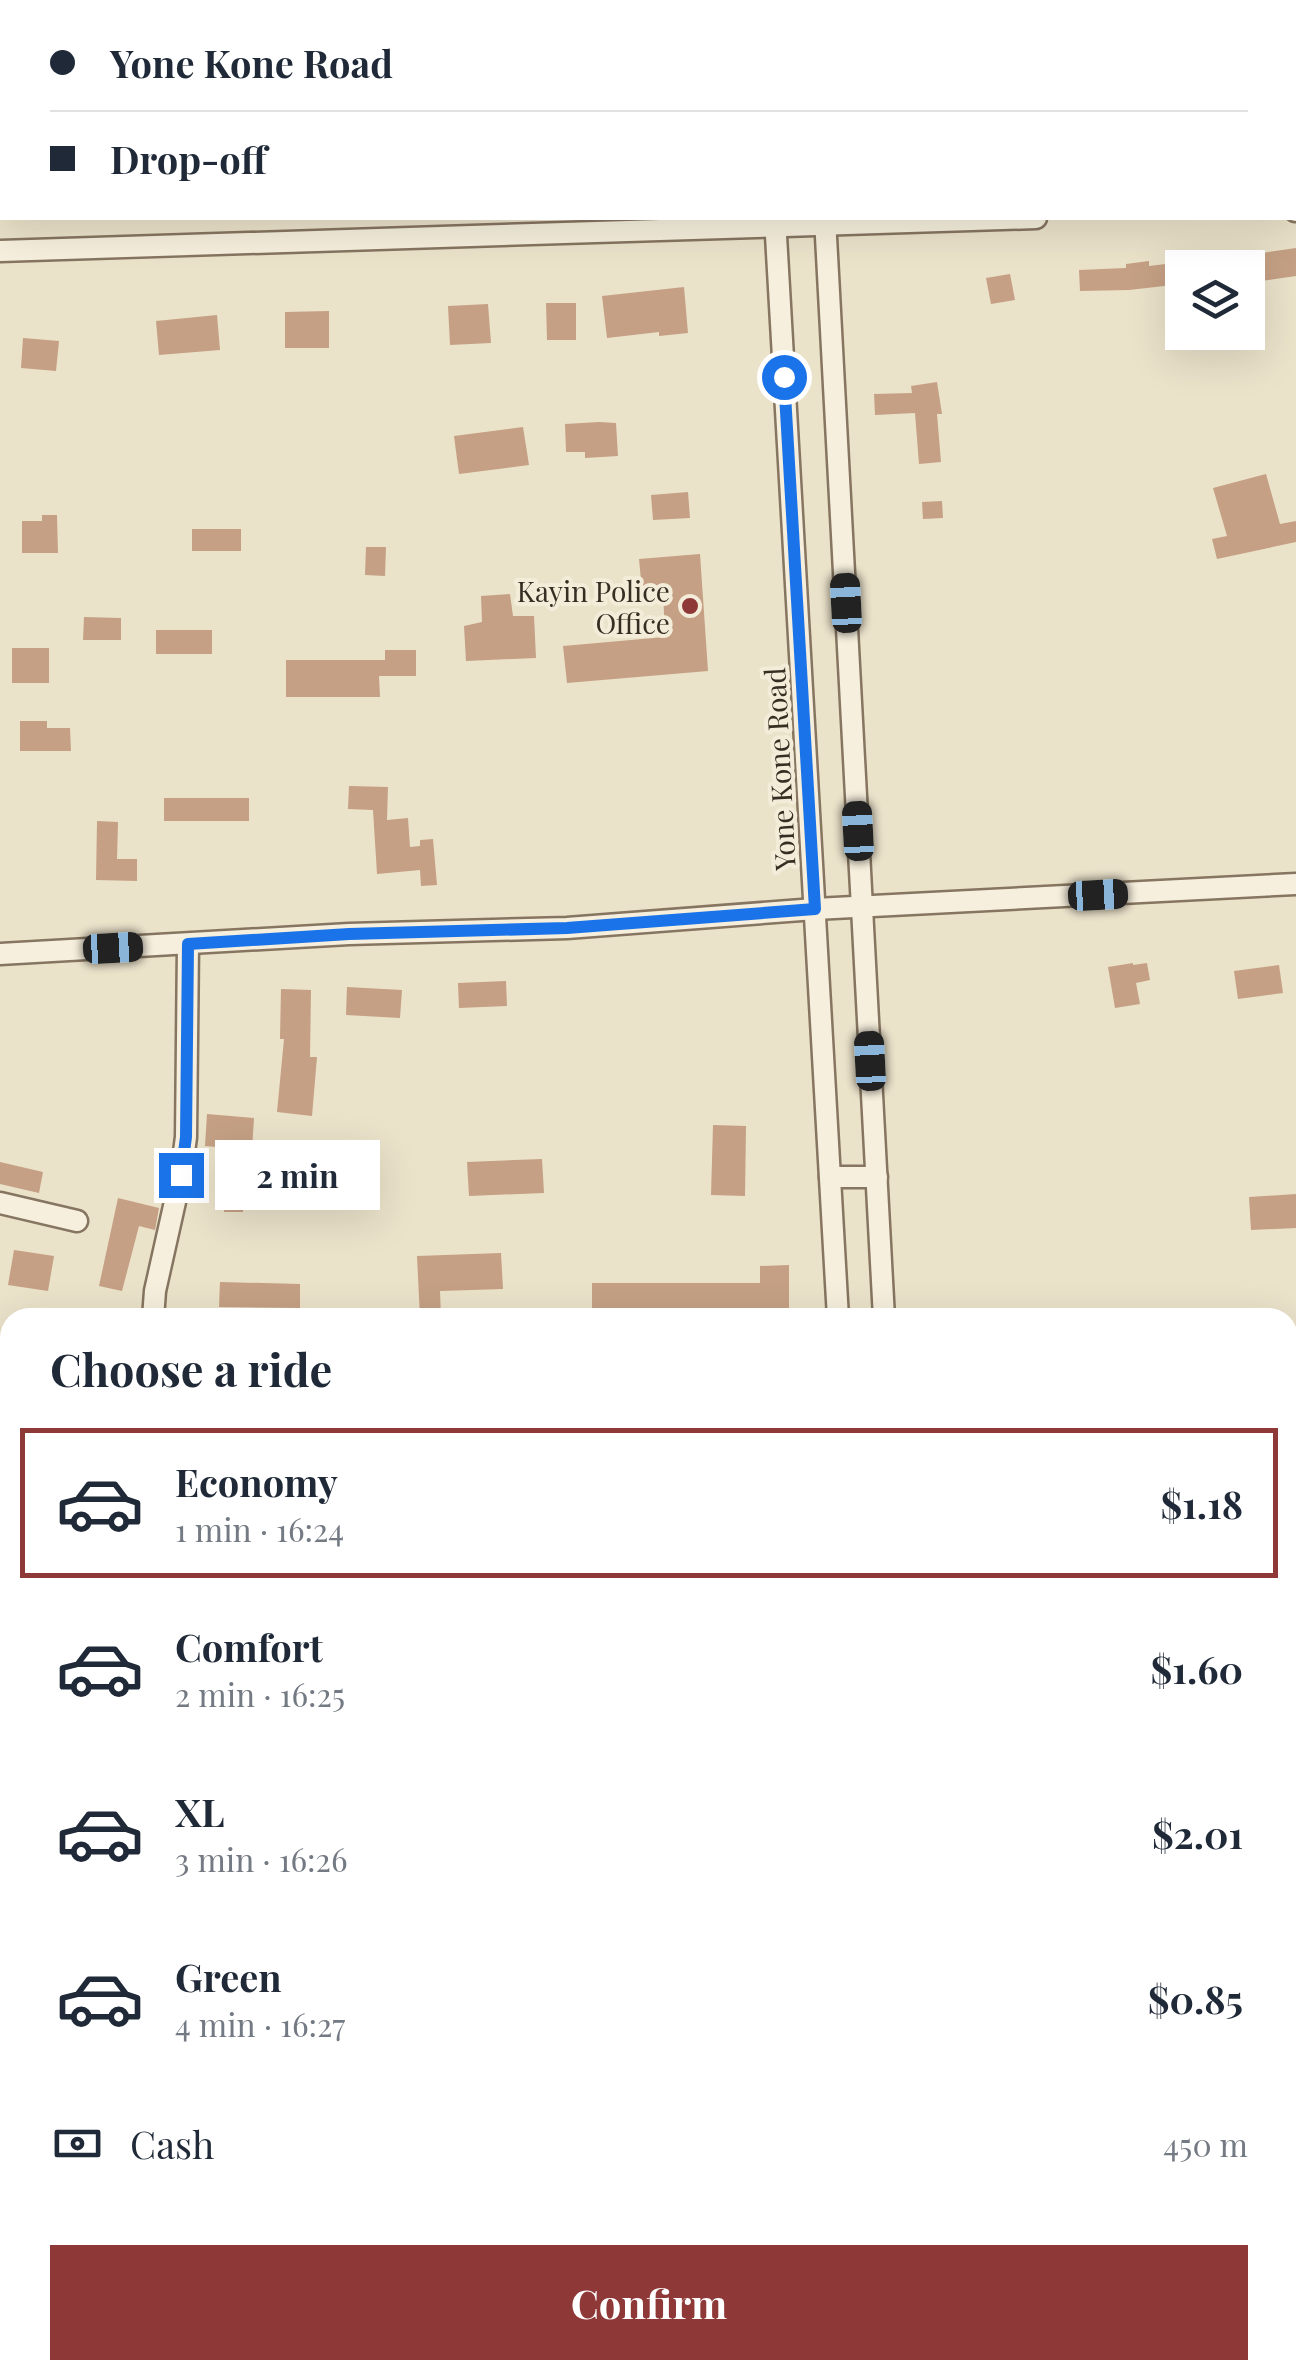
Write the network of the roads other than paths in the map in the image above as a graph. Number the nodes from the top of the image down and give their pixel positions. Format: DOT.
graph roads {
  1 [pos="826,220"];
  2 [pos="775,221"];
  3 [pos="0,251"];
  4 [pos="1296,884"];
  5 [pos="862,907"];
  6 [pos="815,909"];
  7 [pos="188,944"];
  8 [pos="0,954"];
  9 [pos="876,1176"];
  10 [pos="830,1178"];
  11 [pos="0,1203"];
  12 [pos="77,1220"];
  13 [pos="154,1308"];
  14 [pos="837,1308"];
  15 [pos="883,1308"];
  1 -- 2 [label="street"];
  1 -- 5 [label="street"];
  2 -- 3 [label="street"];
  2 -- 6 [label="street, Yone Kone Road"];
  4 -- 5 [label="street"];
  5 -- 6 [label="street"];
  5 -- 9 [label="street"];
  6 -- 7 [label="street"];
  6 -- 10 [label="street, Yone Kone Road"];
  7 -- 8 [label="street"];
  7 -- 13 [label="street"];
  9 -- 10 [label="street"];
  9 -- 15 [label="street"];
  10 -- 14 [label="street, Yone Kone Road"];
  11 -- 12 [label="street"];
}
